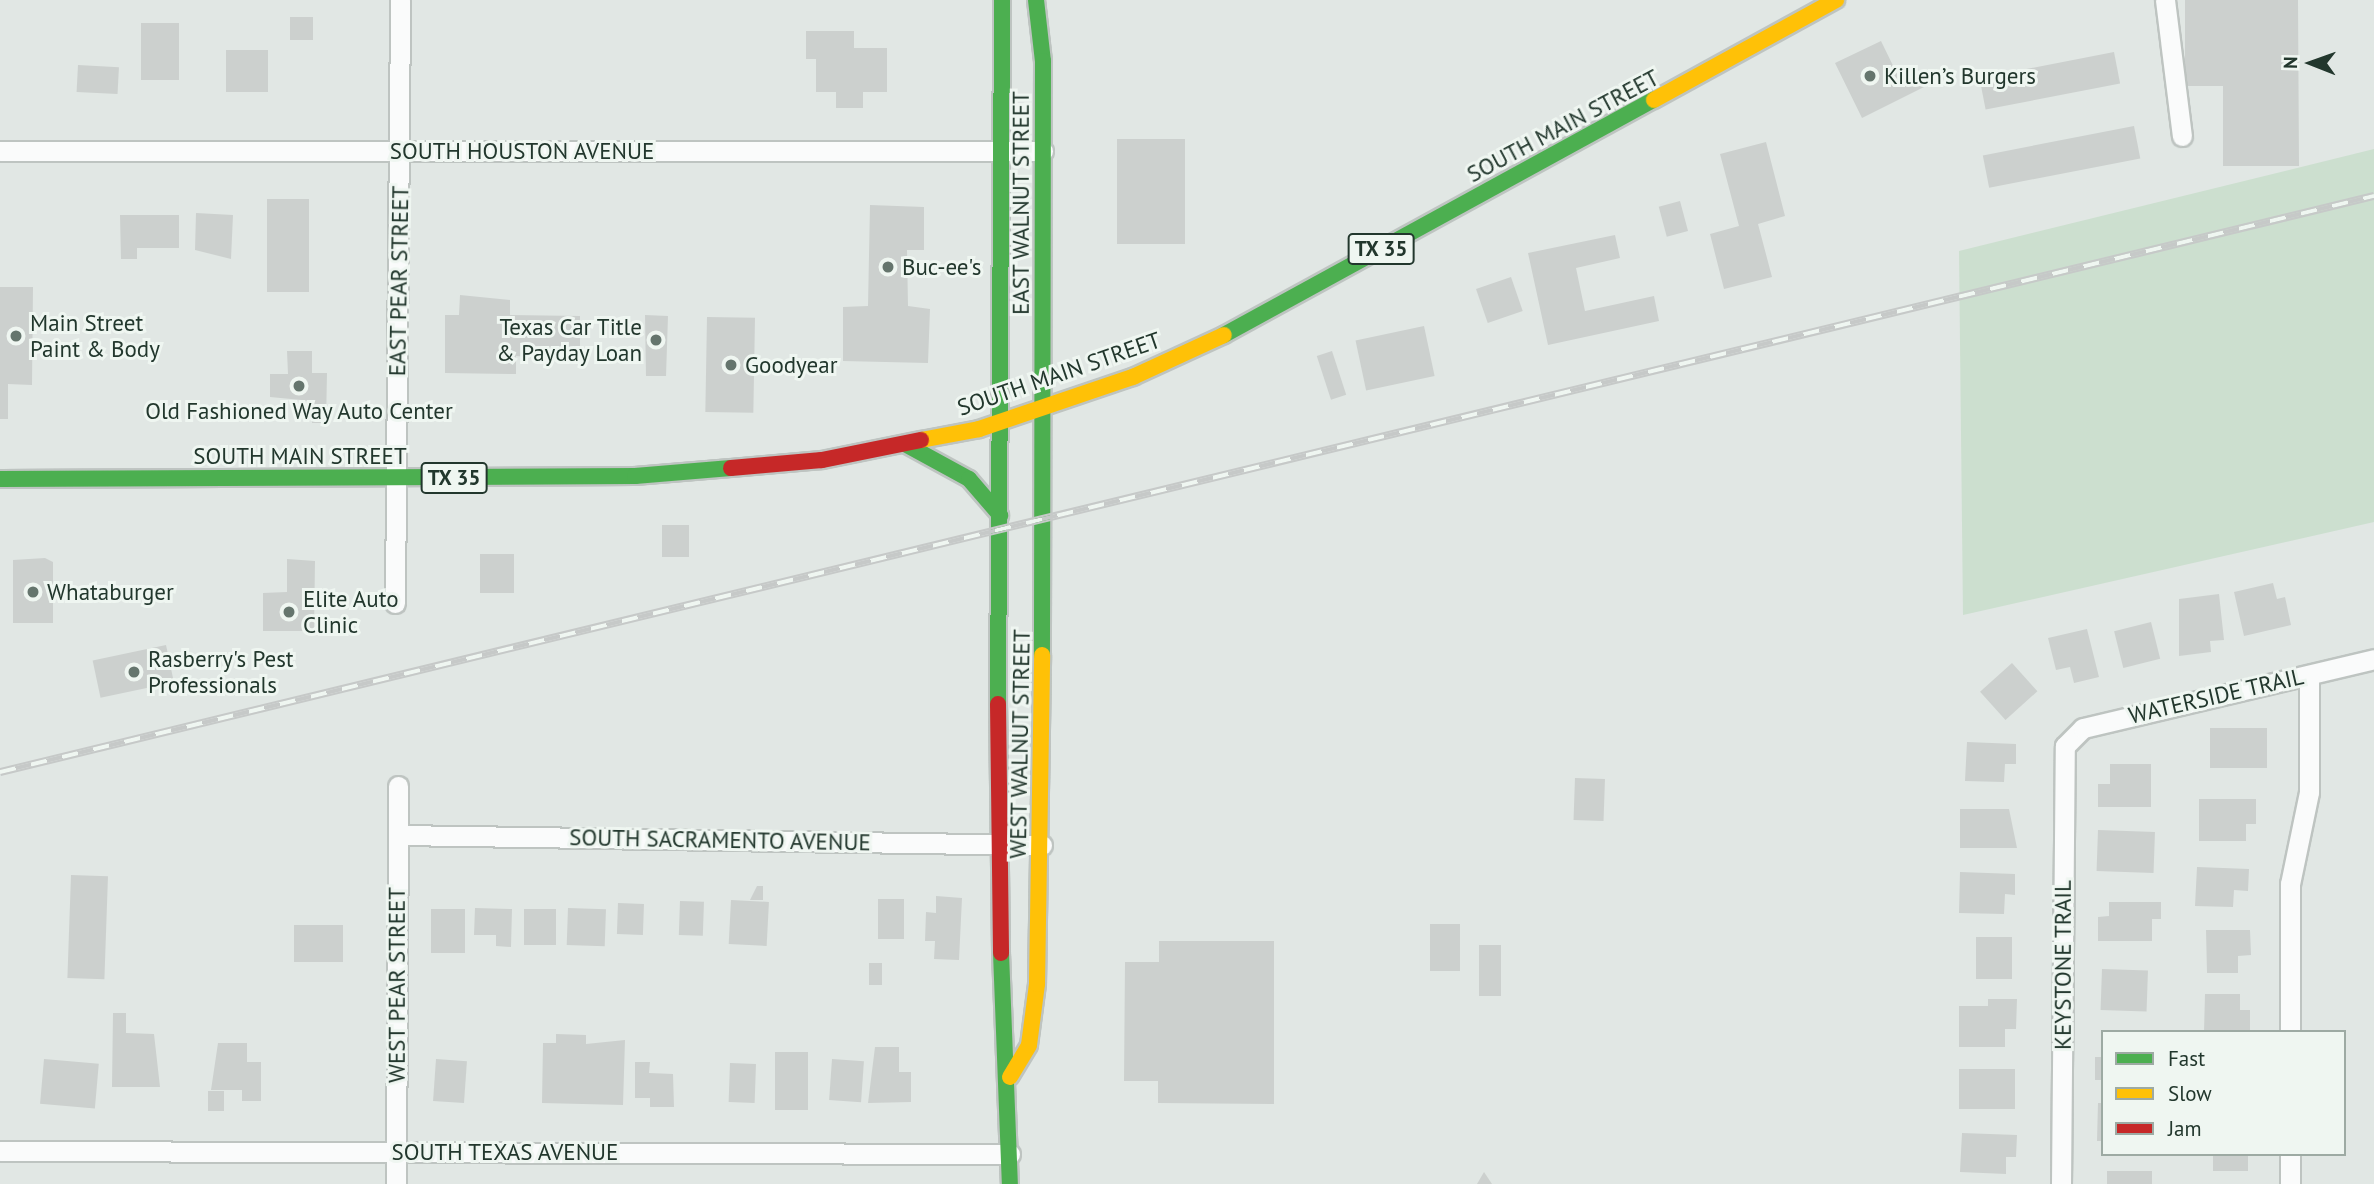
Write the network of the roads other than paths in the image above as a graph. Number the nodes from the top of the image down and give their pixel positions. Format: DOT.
graph roads {
  1 [pos="400,0"];
  2 [pos="1002,0"];
  3 [pos="1036,0"];
  4 [pos="1836,0"];
  5 [pos="2165,0"];
  6 [pos="2182,136"];
  7 [pos="0,151"];
  8 [pos="1001,151"];
  9 [pos="1043,151"];
  10 [pos="400,152"];
  11 [pos="1045,406"];
  12 [pos="1000,420"];
  13 [pos="905,444"];
  14 [pos="0,479"];
  15 [pos="397,479"];
  16 [pos="1000,515"];
  17 [pos="395,603"];
  18 [pos="2374,659"];
  19 [pos="2309,674"];
  20 [pos="2064,746"];
  21 [pos="398,786"];
  22 [pos="398,835"];
  23 [pos="997,845"];
  24 [pos="1042,845"];
  25 [pos="2290,1030"];
  26 [pos="1010,1077"];
  27 [pos="0,1151"];
  28 [pos="397,1152"];
  29 [pos="1010,1154"];
  30 [pos="2290,1156"];
  31 [pos="396,1184"];
  32 [pos="1010,1184"];
  33 [pos="2061,1184"];
  34 [pos="2290,1184"];
  1 -- 10 [label="street, EAST PEAR STREET"];
  2 -- 8 [label="street, EAST WALNUT STREET"];
  3 -- 9 [label="street, EAST WALNUT STREET"];
  4 -- 11 [label="street, SOUTH MAIN STREET / TX 35"];
  5 -- 6 [label="street"];
  7 -- 10 [label="street, SOUTH HOUSTON AVENUE"];
  8 -- 9 [label="street, SOUTH HOUSTON AVENUE"];
  8 -- 10 [label="street, SOUTH HOUSTON AVENUE"];
  8 -- 12 [label="street, EAST WALNUT STREET"];
  9 -- 11 [label="street, EAST WALNUT STREET"];
  10 -- 15 [label="street, EAST PEAR STREET"];
  11 -- 12 [label="street, SOUTH MAIN STREET / TX 35"];
  11 -- 24 [label="street, WEST WALNUT STREET"];
  12 -- 13 [label="street, SOUTH MAIN STREET / TX 35"];
  12 -- 16 [label="street, WEST WALNUT STREET"];
  13 -- 15 [label="street, SOUTH MAIN STREET / TX 35"];
  13 -- 16 [label="street"];
  14 -- 15 [label="street, SOUTH MAIN STREET / TX 35"];
  15 -- 17 [label="street"];
  16 -- 23 [label="street, WEST WALNUT STREET"];
  18 -- 19 [label="street, WATERSIDE TRAIL"];
  19 -- 20 [label="street, WATERSIDE TRAIL"];
  19 -- 25 [label="street"];
  20 -- 33 [label="street, KEYSTONE TRAIL"];
  21 -- 22 [label="street, WEST PEAR STREET"];
  22 -- 23 [label="street, SOUTH SACRAMENTO AVENUE"];
  22 -- 28 [label="street, WEST PEAR STREET"];
  23 -- 24 [label="street, SOUTH SACRAMENTO AVENUE"];
  23 -- 26 [label="street, WEST WALNUT STREET"];
  24 -- 26 [label="street, WEST WALNUT STREET"];
  26 -- 29 [label="street, WEST WALNUT STREET"];
  27 -- 28 [label="street, SOUTH TEXAS AVENUE"];
  28 -- 29 [label="street, SOUTH TEXAS AVENUE"];
  28 -- 31 [label="street, WEST PEAR STREET"];
  29 -- 32 [label="street, WEST WALNUT STREET"];
  30 -- 34 [label="street"];
}
